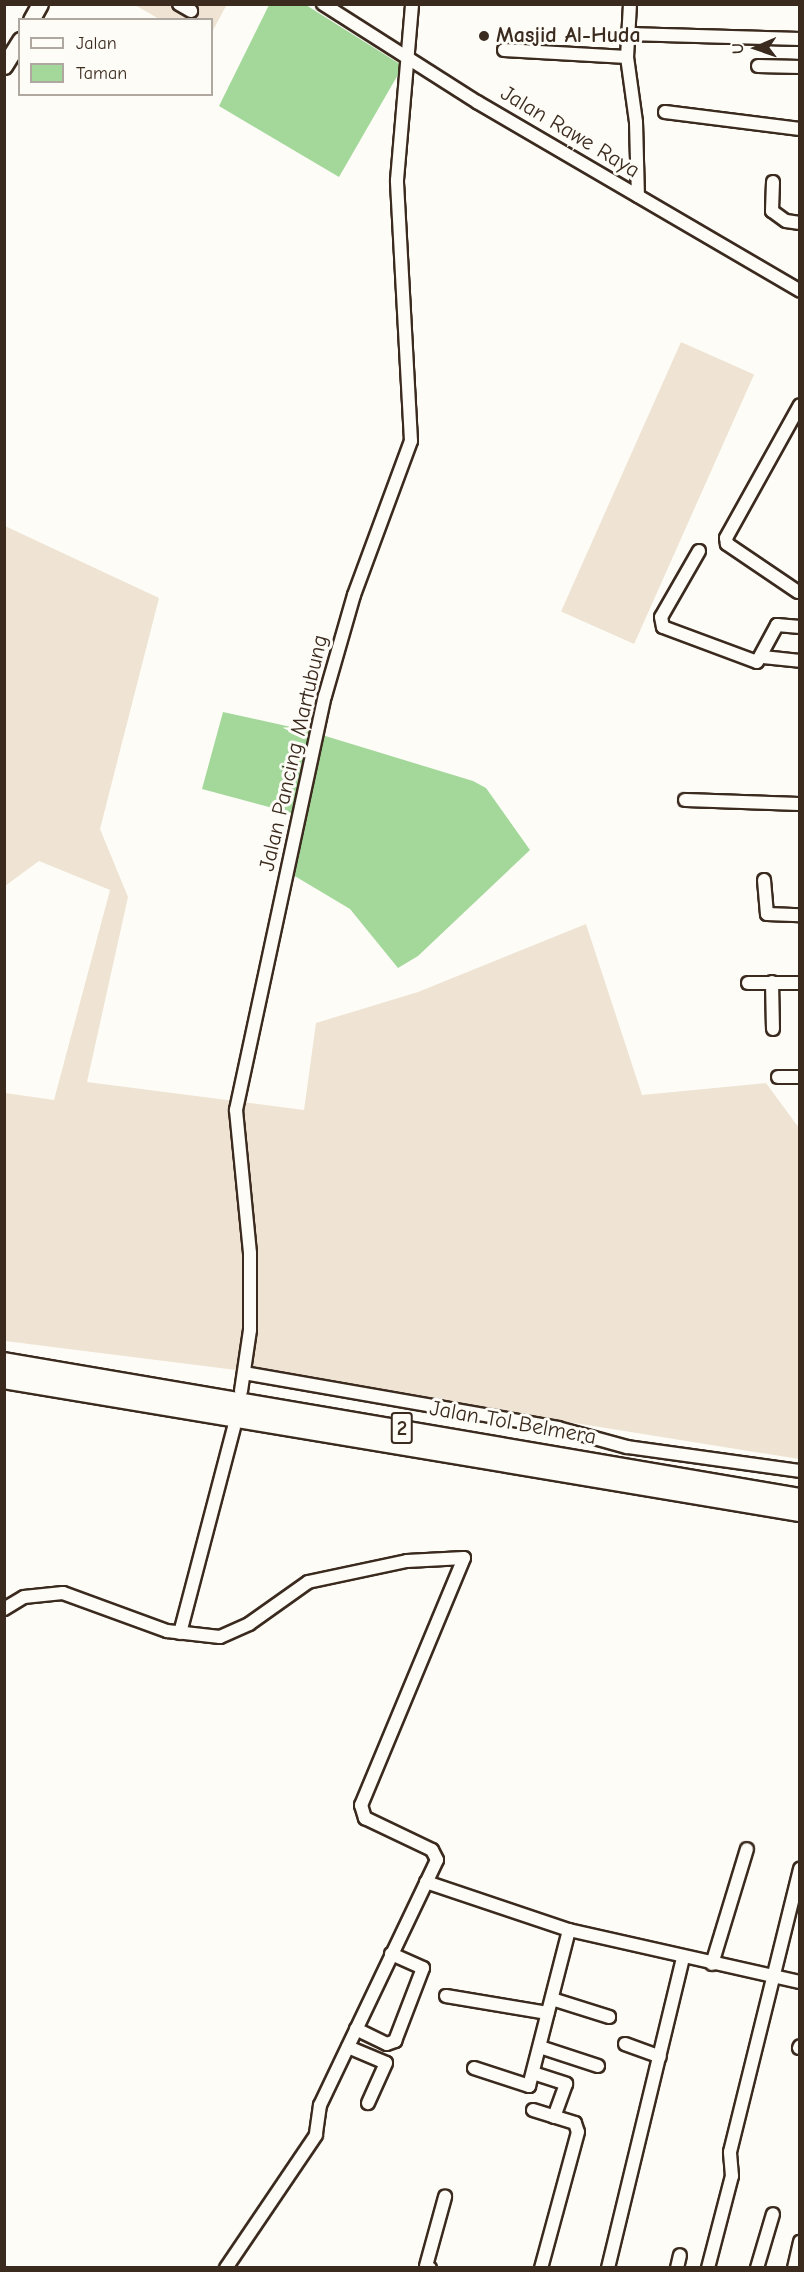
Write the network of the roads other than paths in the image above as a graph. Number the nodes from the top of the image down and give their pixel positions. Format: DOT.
graph roads {
  1 [pos="40,4"];
  2 [pos="179,4"];
  3 [pos="323,4"];
  4 [pos="412,4"];
  5 [pos="630,4"];
  6 [pos="191,12"];
  7 [pos="32,18"];
  8 [pos="628,34"];
  9 [pos="800,39"];
  10 [pos="18,43"];
  11 [pos="504,50"];
  12 [pos="627,57"];
  13 [pos="408,59"];
  14 [pos="4,66"];
  15 [pos="758,66"];
  16 [pos="800,67"];
  17 [pos="665,112"];
  18 [pos="800,129"];
  19 [pos="772,182"];
  20 [pos="638,196"];
  21 [pos="800,223"];
  22 [pos="800,291"];
  23 [pos="800,405"];
  24 [pos="699,551"];
  25 [pos="798,592"];
  26 [pos="800,627"];
  27 [pos="763,657"];
  28 [pos="800,661"];
  29 [pos="685,800"];
  30 [pos="800,804"];
  31 [pos="764,880"];
  32 [pos="800,915"];
  33 [pos="748,982"];
  34 [pos="772,982"];
  35 [pos="800,983"];
  36 [pos="773,1029"];
  37 [pos="778,1077"];
  38 [pos="800,1077"];
  39 [pos="4,1362"];
  40 [pos="244,1373"];
  41 [pos="4,1379"];
  42 [pos="241,1391"];
  43 [pos="234,1426"];
  44 [pos="800,1471"];
  45 [pos="800,1497"];
  46 [pos="800,1512"];
  47 [pos="4,1609"];
  48 [pos="180,1634"];
  49 [pos="747,1849"];
  50 [pos="800,1869"];
  51 [pos="426,1882"];
  52 [pos="569,1930"];
  53 [pos="391,1954"];
  54 [pos="683,1958"];
  55 [pos="712,1964"];
  56 [pos="772,1977"];
  57 [pos="800,1982"];
  58 [pos="446,1995"];
  59 [pos="552,1999"];
  60 [pos="548,2013"];
  61 [pos="609,2017"];
  62 [pos="356,2029"];
  63 [pos="625,2044"];
  64 [pos="348,2047"];
  65 [pos="540,2047"];
  66 [pos="660,2057"];
  67 [pos="598,2066"];
  68 [pos="474,2068"];
  69 [pos="533,2073"];
  70 [pos="368,2103"];
  71 [pos="533,2110"];
  72 [pos="554,2117"];
  73 [pos="445,2197"];
  74 [pos="773,2214"];
  75 [pos="800,2242"];
  76 [pos="680,2255"];
  77 [pos="226,2268"];
  78 [pos="430,2268"];
  79 [pos="541,2268"];
  80 [pos="608,2268"];
  81 [pos="677,2268"];
  82 [pos="708,2268"];
  83 [pos="757,2268"];
  84 [pos="794,2268"];
  1 -- 7 [label="main road"];
  2 -- 6 [label="street"];
  3 -- 13 [label="street, Jalan Rawe Raya"];
  4 -- 13 [label="street, Jalan Pancing Martubung"];
  5 -- 8 [label="street"];
  8 -- 9 [label="street"];
  8 -- 12 [label="street"];
  10 -- 14 [label="main road"];
  11 -- 12 [label="street"];
  12 -- 20 [label="street"];
  13 -- 20 [label="street, Jalan Rawe Raya"];
  13 -- 40 [label="street, Jalan Pancing Martubung"];
  15 -- 16 [label="street"];
  17 -- 18 [label="street"];
  19 -- 21 [label="street"];
  20 -- 22 [label="street, Jalan Rawe Raya"];
  23 -- 25 [label="street"];
  24 -- 27 [label="street"];
  26 -- 27 [label="street"];
  27 -- 28 [label="street"];
  29 -- 30 [label="street"];
  31 -- 32 [label="street"];
  33 -- 34 [label="street"];
  34 -- 35 [label="street"];
  34 -- 36 [label="street"];
  37 -- 38 [label="street"];
  39 -- 45 [label="highway, Jalan Tol Belmera / 2"];
  40 -- 42 [label="street, Jalan Pancing Martubung"];
  40 -- 44 [label="street"];
  41 -- 46 [label="highway, Jalan Tol Belmera / 2"];
  43 -- 48 [label="street"];
  47 -- 48 [label="street"];
  48 -- 51 [label="street"];
  49 -- 55 [label="street"];
  50 -- 56 [label="street"];
  51 -- 52 [label="street"];
  51 -- 53 [label="street"];
  52 -- 54 [label="street"];
  52 -- 59 [label="street"];
  53 -- 62 [label="street"];
  53 -- 62 [label="street"];
  54 -- 55 [label="street"];
  54 -- 66 [label="street"];
  55 -- 56 [label="street"];
  56 -- 57 [label="street"];
  56 -- 82 [label="street"];
  58 -- 60 [label="street"];
  59 -- 60 [label="street"];
  59 -- 61 [label="street"];
  60 -- 65 [label="street"];
  62 -- 64 [label="street"];
  63 -- 66 [label="street"];
  64 -- 70 [label="street"];
  64 -- 77 [label="street"];
  65 -- 67 [label="street"];
  65 -- 69 [label="street"];
  66 -- 80 [label="street"];
  68 -- 69 [label="street"];
  69 -- 72 [label="street"];
  71 -- 72 [label="street"];
  72 -- 79 [label="street"];
  73 -- 78 [label="street"];
  74 -- 83 [label="street"];
  75 -- 84 [label="street"];
  76 -- 81 [label="street"];
}
